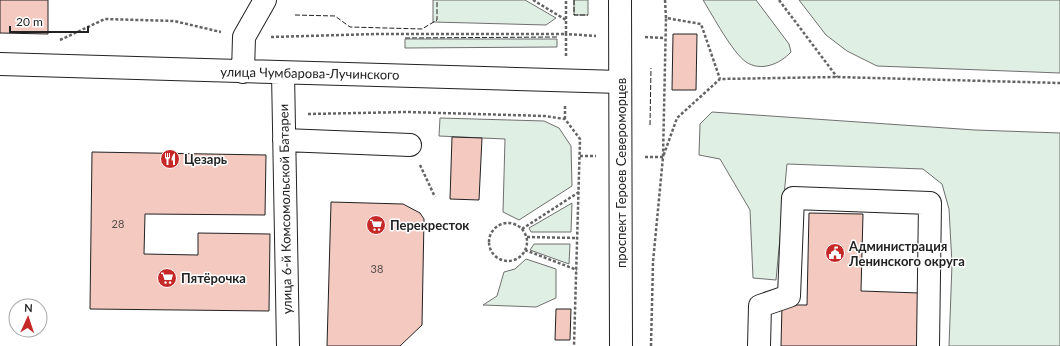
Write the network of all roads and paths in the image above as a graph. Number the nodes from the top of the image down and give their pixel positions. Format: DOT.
graph roads {
  1 [pos="265,0"];
  2 [pos="533,0"];
  3 [pos="566,0"];
  4 [pos="620,0"];
  5 [pos="665,0"];
  6 [pos="779,0"];
  7 [pos="666,18"];
  8 [pos="566,20"];
  9 [pos="244,37"];
  10 [pos="55,42"];
  11 [pos="0,64"];
  12 [pos="243,72"];
  13 [pos="283,73"];
  14 [pos="837,77"];
  15 [pos="720,79"];
  16 [pos="620,82"];
  17 [pos="1060,83"];
  18 [pos="283,115"];
  19 [pos="284,140"];
  20 [pos="410,145"];
  21 [pos="580,156"];
  22 [pos="621,156"];
  23 [pos="663,157"];
  24 [pos="579,192"];
  25 [pos="435,197"];
  26 [pos="522,228"];
  27 [pos="527,237"];
  28 [pos="578,238"];
  29 [pos="525,250"];
  30 [pos="577,270"];
  31 [pos="288,346"];
  32 [pos="574,346"];
  33 [pos="621,346"];
  34 [pos="651,346"];
  35 [pos="759,346"];
  36 [pos="928,346"];
  1 -- 9 [label="street"];
  2 -- 8 [label="path"];
  3 -- 8 [label="path"];
  4 -- 16 [label="street, проспект Героев Североморцев"];
  5 -- 7 [label="path"];
  6 -- 14 [label="path"];
  7 -- 15 [label="path"];
  7 -- 23 [label="path"];
  8 -- 9 [label="path"];
  9 -- 10 [label="path"];
  9 -- 12 [label="street"];
  11 -- 12 [label="street, улица Чумбарова-Лучинского"];
  12 -- 13 [label="street, улица Чумбарова-Лучинского"];
  13 -- 16 [label="street, улица Чумбарова-Лучинского"];
  13 -- 18 [label="street, улица 6-й Комсомольской Батареи"];
  14 -- 15 [label="path"];
  14 -- 17 [label="path"];
  15 -- 23 [label="path"];
  16 -- 22 [label="street, проспект Героев Североморцев"];
  18 -- 19 [label="street, улица 6-й Комсомольской Батареи"];
  18 -- 21 [label="path"];
  19 -- 20 [label="street"];
  19 -- 31 [label="street, улица 6-й Комсомольской Батареи"];
  20 -- 25 [label="path"];
  21 -- 22 [label="path"];
  21 -- 24 [label="path"];
  22 -- 23 [label="path"];
  22 -- 33 [label="street, проспект Героев Североморцев"];
  23 -- 34 [label="path"];
  24 -- 26 [label="path"];
  24 -- 28 [label="path"];
  26 -- 27 [label="path"];
  26 -- 29 [label="path"];
  27 -- 28 [label="path"];
  27 -- 29 [label="path"];
  28 -- 30 [label="path"];
  29 -- 30 [label="path"];
  30 -- 32 [label="path"];
  35 -- 36 [label="street"];
}
